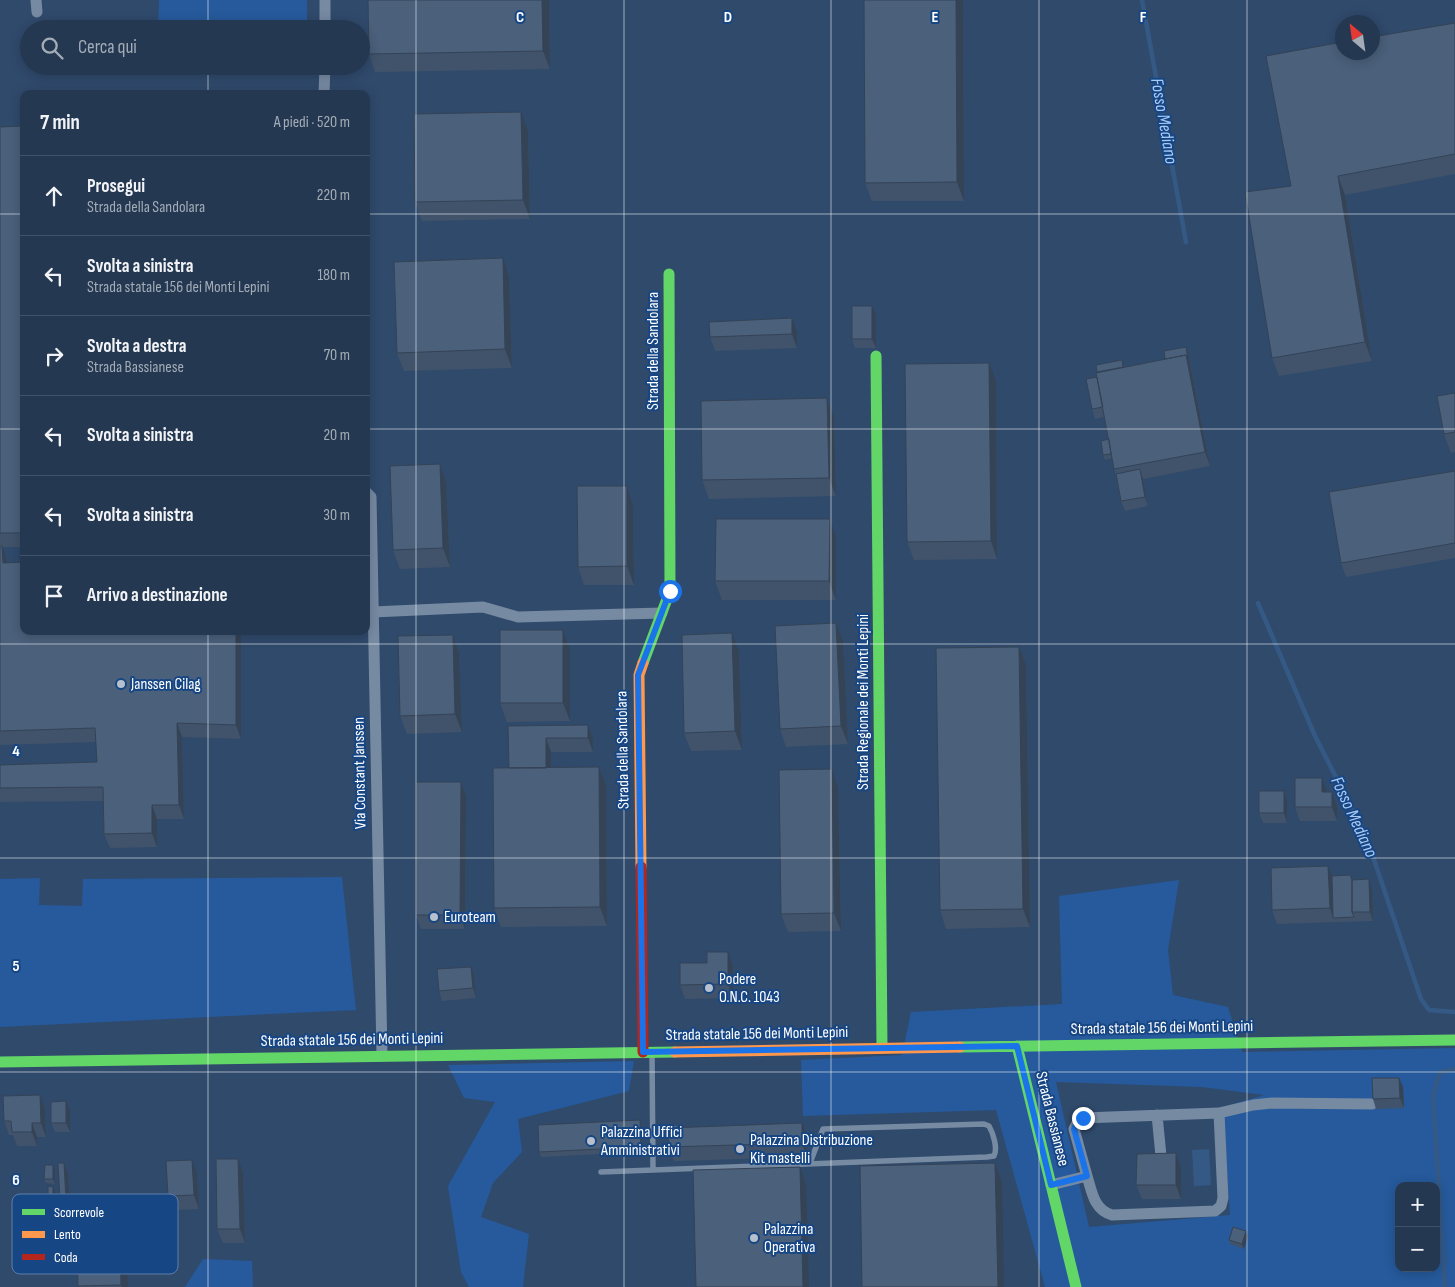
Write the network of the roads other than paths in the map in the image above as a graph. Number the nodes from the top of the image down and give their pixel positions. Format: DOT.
graph roads {
  1 [pos="325,0"];
  2 [pos="325,20"];
  3 [pos="325,75"];
  4 [pos="324,90"];
  5 [pos="669,274"];
  6 [pos="876,356"];
  7 [pos="370,496"];
  8 [pos="373,612"];
  9 [pos="662,613"];
  10 [pos="1455,1040"];
  11 [pos="1017,1046"];
  12 [pos="882,1048"];
  13 [pos="647,1052"];
  14 [pos="382,1056"];
  15 [pos="0,1062"];
  16 [pos="1372,1104"];
  17 [pos="1219,1113"];
  18 [pos="1157,1115"];
  19 [pos="683,1129"];
  20 [pos="652,1130"];
  21 [pos="1161,1156"];
  22 [pos="810,1163"];
  23 [pos="653,1170"];
  24 [pos="601,1172"];
  25 [pos="1087,1176"];
  26 [pos="1051,1185"];
  27 [pos="1076,1287"];
  1 -- 2 [label="street"];
  3 -- 4 [label="street"];
  5 -- 9 [label="street, Strada della Sandolara"];
  6 -- 12 [label="street, Strada Regionale dei Monti Lepini"];
  7 -- 8 [label="street, Via Constant Janssen"];
  8 -- 9 [label="street"];
  8 -- 14 [label="street, Via Constant Janssen"];
  9 -- 13 [label="street, Strada della Sandolara"];
  10 -- 11 [label="street, Strada statale 156 dei Monti Lepini"];
  11 -- 12 [label="street, Strada statale 156 dei Monti Lepini"];
  11 -- 26 [label="street, Strada Bassianese"];
  12 -- 13 [label="street, Strada statale 156 dei Monti Lepini"];
  13 -- 14 [label="street, Strada statale 156 dei Monti Lepini"];
  13 -- 20 [label="lane"];
  14 -- 15 [label="street, Strada statale 156 dei Monti Lepini"];
  16 -- 17 [label="street"];
  17 -- 18 [label="street"];
  17 -- 25 [label="street"];
  18 -- 21 [label="street"];
  18 -- 25 [label="street"];
  19 -- 20 [label="lane"];
  20 -- 23 [label="lane"];
  22 -- 22 [label="lane"];
  22 -- 23 [label="lane"];
  23 -- 24 [label="lane"];
  25 -- 26 [label="street"];
  26 -- 27 [label="street, Strada Bassianese"];
}
